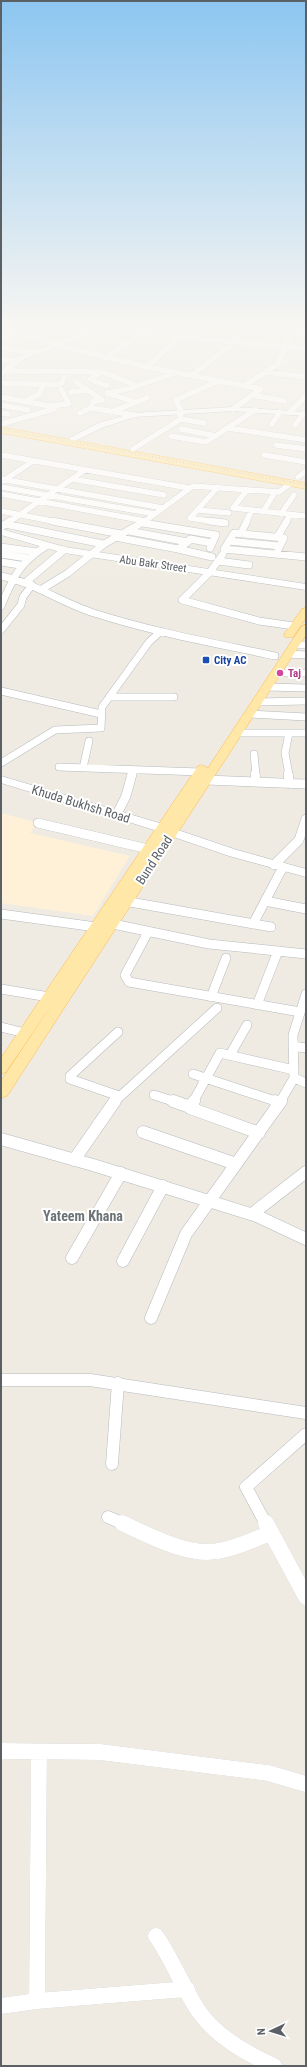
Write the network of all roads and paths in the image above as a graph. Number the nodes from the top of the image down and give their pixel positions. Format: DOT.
graph roads {
  1 [pos="113,421"];
  2 [pos="172,421"];
  3 [pos="200,421"];
  4 [pos="238,421"];
  5 [pos="274,421"];
  6 [pos="298,421"];
  7 [pos="204,423"];
  8 [pos="1,424"];
  9 [pos="272,424"];
  10 [pos="295,426"];
  11 [pos="228,428"];
  12 [pos="181,429"];
  13 [pos="1,430"];
  14 [pos="10,432"];
  15 [pos="1,433"];
  16 [pos="171,436"];
  17 [pos="216,436"];
  18 [pos="72,439"];
  19 [pos="306,440"];
  20 [pos="276,445"];
  21 [pos="133,449"];
  22 [pos="306,449"];
  23 [pos="1,455"];
  24 [pos="264,455"];
  25 [pos="33,461"];
  26 [pos="306,462"];
  27 [pos="85,470"];
  28 [pos="306,471"];
  29 [pos="14,474"];
  30 [pos="136,478"];
  31 [pos="72,479"];
  32 [pos="2,480"];
  33 [pos="298,480"];
  34 [pos="65,483"];
  35 [pos="306,486"];
  36 [pos="1,487"];
  37 [pos="218,487"];
  38 [pos="124,488"];
  39 [pos="189,488"];
  40 [pos="57,489"];
  41 [pos="247,490"];
  42 [pos="275,492"];
  43 [pos="117,493"];
  44 [pos="1,494"];
  45 [pos="48,495"];
  46 [pos="164,495"];
  47 [pos="294,495"];
  48 [pos="109,498"];
  49 [pos="39,501"];
  50 [pos="170,503"];
  51 [pos="278,503"];
  52 [pos="101,504"];
  53 [pos="163,508"];
  54 [pos="199,510"];
  55 [pos="252,510"];
  56 [pos="1,511"];
  57 [pos="93,512"];
  58 [pos="263,512"];
  59 [pos="229,513"];
  60 [pos="19,514"];
  61 [pos="155,514"];
  62 [pos="281,514"];
  63 [pos="290,515"];
  64 [pos="87,516"];
  65 [pos="306,516"];
  66 [pos="144,522"];
  67 [pos="225,523"];
  68 [pos="2,528"];
  69 [pos="129,531"];
  70 [pos="242,531"];
  71 [pos="279,534"];
  72 [pos="118,536"];
  73 [pos="188,542"];
  74 [pos="103,544"];
  75 [pos="46,546"];
  76 [pos="1,547"];
  77 [pos="178,549"];
  78 [pos="64,550"];
  79 [pos="37,552"];
  80 [pos="1,554"];
  81 [pos="223,554"];
  82 [pos="276,554"];
  83 [pos="92,555"];
  84 [pos="306,557"];
  85 [pos="27,558"];
  86 [pos="215,559"];
  87 [pos="1,562"];
  88 [pos="20,565"];
  89 [pos="249,565"];
  90 [pos="210,572"];
  91 [pos="1,576"];
  92 [pos="12,578"];
  93 [pos="29,583"];
  94 [pos="306,587"];
  95 [pos="5,589"];
  96 [pos="42,589"];
  97 [pos="1,606"];
  98 [pos="306,610"];
  99 [pos="303,627"];
  100 [pos="1,630"];
  101 [pos="160,632"];
  102 [pos="306,645"];
  103 [pos="291,649"];
  104 [pos="306,655"];
  105 [pos="275,656"];
  106 [pos="276,673"];
  107 [pos="306,673"];
  108 [pos="266,687"];
  109 [pos="306,688"];
  110 [pos="1,691"];
  111 [pos="109,697"];
  112 [pos="174,697"];
  113 [pos="295,701"];
  114 [pos="306,701"];
  115 [pos="257,702"];
  116 [pos="101,714"];
  117 [pos="249,714"];
  118 [pos="302,717"];
  119 [pos="237,733"];
  120 [pos="289,733"];
  121 [pos="306,733"];
  122 [pos="88,741"];
  123 [pos="254,754"];
  124 [pos="1,764"];
  125 [pos="59,767"];
  126 [pos="83,768"];
  127 [pos="133,770"];
  128 [pos="203,776"];
  129 [pos="1,779"];
  130 [pos="256,782"];
  131 [pos="290,784"];
  132 [pos="306,784"];
  133 [pos="117,814"];
  134 [pos="306,820"];
  135 [pos="38,823"];
  136 [pos="167,830"];
  137 [pos="304,833"];
  138 [pos="148,849"];
  139 [pos="279,866"];
  140 [pos="306,873"];
  141 [pos="122,900"];
  142 [pos="265,901"];
  143 [pos="306,909"];
  144 [pos="1,914"];
  145 [pos="112,924"];
  146 [pos="253,924"];
  147 [pos="96,927"];
  148 [pos="271,927"];
  149 [pos="148,932"];
  150 [pos="278,951"];
  151 [pos="306,954"];
  152 [pos="226,958"];
  153 [pos="1,989"];
  154 [pos="306,994"];
  155 [pos="49,997"];
  156 [pos="211,997"];
  157 [pos="257,1005"];
  158 [pos="217,1008"];
  159 [pos="302,1014"];
  160 [pos="247,1025"];
  161 [pos="1,1027"];
  162 [pos="118,1032"];
  163 [pos="25,1033"];
  164 [pos="293,1046"];
  165 [pos="306,1048"];
  166 [pos="230,1056"];
  167 [pos="1,1069"];
  168 [pos="192,1074"];
  169 [pos="294,1074"];
  170 [pos="206,1079"];
  171 [pos="306,1083"];
  172 [pos="1,1093"];
  173 [pos="154,1095"];
  174 [pos="119,1096"];
  175 [pos="280,1103"];
  176 [pos="190,1107"];
  177 [pos="143,1132"];
  178 [pos="259,1133"];
  179 [pos="1,1139"];
  180 [pos="74,1160"];
  181 [pos="236,1164"];
  182 [pos="306,1172"];
  183 [pos="121,1173"];
  184 [pos="162,1186"];
  185 [pos="210,1201"];
  186 [pos="252,1214"];
  187 [pos="304,1236"];
  188 [pos="72,1258"];
  189 [pos="123,1261"];
  190 [pos="151,1318"];
  191 [pos="1,1380"];
  192 [pos="118,1383"];
  193 [pos="306,1413"];
  194 [pos="306,1434"];
  195 [pos="112,1464"];
  196 [pos="108,1517"];
  197 [pos="271,1533"];
  198 [pos="306,1597"];
  199 [pos="1,1749"];
  200 [pos="39,1752"];
  201 [pos="306,1784"];
  202 [pos="156,1936"];
  203 [pos="187,1989"];
  204 [pos="37,2001"];
  205 [pos="1,2006"];
  206 [pos="274,2066"];
  1 -- 18 [label="street"];
  2 -- 21 [label="street"];
  3 -- 7 [label="street"];
  4 -- 11 [label="street"];
  5 -- 9 [label="street"];
  6 -- 10 [label="street"];
  8 -- 18 [label="main road"];
  11 -- 17 [label="street"];
  11 -- 19 [label="street"];
  12 -- 17 [label="street"];
  13 -- 14 [label="main road"];
  14 -- 15 [label="street"];
  14 -- 33 [label="main road"];
  16 -- 17 [label="street"];
  18 -- 21 [label="main road"];
  20 -- 22 [label="street"];
  21 -- 33 [label="main road"];
  23 -- 25 [label="street"];
  24 -- 26 [label="street"];
  25 -- 27 [label="street"];
  25 -- 29 [label="street"];
  27 -- 30 [label="street"];
  27 -- 31 [label="street"];
  28 -- 33 [label="street"];
  29 -- 32 [label="street"];
  29 -- 34 [label="street"];
  30 -- 38 [label="street"];
  30 -- 39 [label="street"];
  31 -- 34 [label="street"];
  31 -- 38 [label="street"];
  32 -- 40 [label="street"];
  33 -- 35 [label="main road"];
  33 -- 42 [label="street"];
  34 -- 40 [label="street"];
  34 -- 43 [label="street"];
  36 -- 45 [label="street"];
  37 -- 39 [label="street"];
  37 -- 41 [label="street"];
  37 -- 54 [label="street"];
  38 -- 43 [label="street"];
  38 -- 46 [label="street"];
  39 -- 50 [label="street"];
  40 -- 45 [label="street"];
  40 -- 48 [label="street"];
  41 -- 42 [label="street"];
  41 -- 55 [label="street"];
  42 -- 51 [label="street"];
  43 -- 48 [label="street"];
  43 -- 50 [label="street"];
  44 -- 49 [label="street"];
  45 -- 49 [label="street"];
  45 -- 52 [label="street"];
  47 -- 51 [label="street"];
  48 -- 52 [label="street"];
  48 -- 53 [label="street"];
  49 -- 57 [label="street"];
  49 -- 60 [label="street"];
  50 -- 53 [label="street"];
  51 -- 58 [label="street"];
  51 -- 62 [label="street"];
  52 -- 57 [label="street"];
  52 -- 61 [label="street"];
  53 -- 61 [label="street"];
  54 -- 59 [label="street"];
  54 -- 67 [label="street"];
  55 -- 58 [label="street"];
  55 -- 70 [label="street"];
  56 -- 60 [label="street"];
  57 -- 64 [label="street"];
  57 -- 66 [label="street"];
  58 -- 62 [label="street"];
  60 -- 68 [label="street"];
  60 -- 72 [label="street"];
  61 -- 66 [label="street"];
  62 -- 63 [label="street"];
  63 -- 65 [label="street"];
  63 -- 71 [label="street"];
  66 -- 69 [label="street"];
  66 -- 73 [label="street"];
  68 -- 74 [label="street"];
  68 -- 75 [label="street, Abu Bakr Street"];
  69 -- 72 [label="street"];
  69 -- 73 [label="street"];
  72 -- 74 [label="street"];
  72 -- 77 [label="street"];
  73 -- 77 [label="street"];
  74 -- 83 [label="street"];
  75 -- 78 [label="street, Abu Bakr Street"];
  75 -- 79 [label="street"];
  76 -- 79 [label="street"];
  77 -- 86 [label="street"];
  78 -- 83 [label="street, Abu Bakr Street"];
  78 -- 93 [label="street"];
  79 -- 85 [label="street"];
  80 -- 85 [label="street"];
  81 -- 86 [label="street"];
  82 -- 82 [label="street"];
  82 -- 84 [label="street"];
  83 -- 90 [label="street, Abu Bakr Street"];
  83 -- 96 [label="street"];
  85 -- 88 [label="street"];
  86 -- 89 [label="street"];
  86 -- 90 [label="street"];
  87 -- 88 [label="street"];
  88 -- 92 [label="street"];
  90 -- 94 [label="street, Abu Bakr Street"];
  90 -- 99 [label="street"];
  91 -- 92 [label="street"];
  92 -- 93 [label="street"];
  92 -- 95 [label="street"];
  93 -- 96 [label="street"];
  93 -- 100 [label="street"];
  95 -- 97 [label="street"];
  96 -- 101 [label="street"];
  98 -- 99 [label="main road, Bund Road"];
  99 -- 103 [label="main road, Bund Road"];
  99 -- 105 [label="main road, Bund Road"];
  101 -- 105 [label="street"];
  101 -- 111 [label="street"];
  102 -- 103 [label="street"];
  103 -- 104 [label="street"];
  103 -- 106 [label="main road, Bund Road"];
  105 -- 128 [label="main road, Bund Road"];
  106 -- 107 [label="street"];
  106 -- 108 [label="main road, Bund Road"];
  108 -- 109 [label="street"];
  108 -- 115 [label="main road, Bund Road"];
  110 -- 116 [label="street"];
  111 -- 112 [label="street"];
  111 -- 116 [label="street"];
  113 -- 114 [label="street"];
  113 -- 115 [label="street"];
  113 -- 118 [label="street"];
  115 -- 117 [label="main road, Bund Road"];
  116 -- 124 [label="street"];
  117 -- 118 [label="street"];
  117 -- 119 [label="main road, Bund Road"];
  119 -- 120 [label="street"];
  119 -- 128 [label="main road, Bund Road"];
  120 -- 121 [label="street"];
  120 -- 131 [label="street"];
  122 -- 126 [label="street"];
  123 -- 130 [label="street"];
  125 -- 126 [label="street"];
  126 -- 127 [label="street"];
  127 -- 128 [label="street"];
  127 -- 133 [label="street"];
  128 -- 130 [label="street"];
  128 -- 136 [label="main road, Bund Road"];
  129 -- 133 [label="street, Khuda Bukhsh Road"];
  130 -- 131 [label="street"];
  131 -- 132 [label="street"];
  133 -- 136 [label="street, Khuda Bukhsh Road"];
  134 -- 137 [label="street"];
  135 -- 138 [label="street"];
  136 -- 138 [label="main road, Bund Road"];
  136 -- 139 [label="street, Khuda Bukhsh Road"];
  136 -- 141 [label="main road, Bund Road"];
  137 -- 139 [label="street"];
  138 -- 141 [label="main road, Bund Road"];
  139 -- 140 [label="street, Khuda Bukhsh Road"];
  139 -- 142 [label="street"];
  141 -- 145 [label="main road, Bund Road"];
  141 -- 146 [label="street"];
  141 -- 147 [label="main road, Bund Road"];
  142 -- 143 [label="street"];
  142 -- 146 [label="street"];
  144 -- 147 [label="street"];
  145 -- 149 [label="street"];
  145 -- 172 [label="main road, Bund Road"];
  146 -- 148 [label="street"];
  147 -- 155 [label="main road, Bund Road"];
  149 -- 150 [label="street"];
  149 -- 156 [label="street"];
  150 -- 151 [label="street"];
  150 -- 157 [label="street"];
  152 -- 156 [label="street"];
  153 -- 155 [label="street"];
  154 -- 159 [label="street"];
  155 -- 163 [label="main road, Bund Road"];
  156 -- 157 [label="street"];
  157 -- 159 [label="street"];
  158 -- 174 [label="street"];
  159 -- 164 [label="street"];
  160 -- 166 [label="street"];
  161 -- 163 [label="street"];
  162 -- 174 [label="street"];
  163 -- 167 [label="main road, Bund Road"];
  164 -- 165 [label="street"];
  164 -- 169 [label="street"];
  166 -- 169 [label="street"];
  166 -- 170 [label="street"];
  168 -- 170 [label="street"];
  169 -- 171 [label="street"];
  169 -- 175 [label="street"];
  170 -- 175 [label="street"];
  170 -- 176 [label="street"];
  173 -- 176 [label="street"];
  174 -- 180 [label="street"];
  175 -- 178 [label="street"];
  176 -- 178 [label="street"];
  177 -- 181 [label="street"];
  178 -- 181 [label="street"];
  179 -- 180 [label="street"];
  180 -- 183 [label="street"];
  181 -- 185 [label="street"];
  182 -- 186 [label="street"];
  183 -- 184 [label="street"];
  183 -- 188 [label="street"];
  184 -- 185 [label="street"];
  184 -- 189 [label="street"];
  185 -- 186 [label="street"];
  185 -- 190 [label="street"];
  186 -- 187 [label="street"];
  191 -- 192 [label="street"];
  192 -- 193 [label="street"];
  192 -- 195 [label="street"];
  194 -- 197 [label="street"];
  196 -- 197 [label="street"];
  197 -- 198 [label="street"];
  199 -- 200 [label="street"];
  200 -- 201 [label="street"];
  200 -- 204 [label="street"];
  202 -- 203 [label="street"];
  203 -- 204 [label="street"];
  203 -- 206 [label="street"];
  204 -- 205 [label="street"];
}
